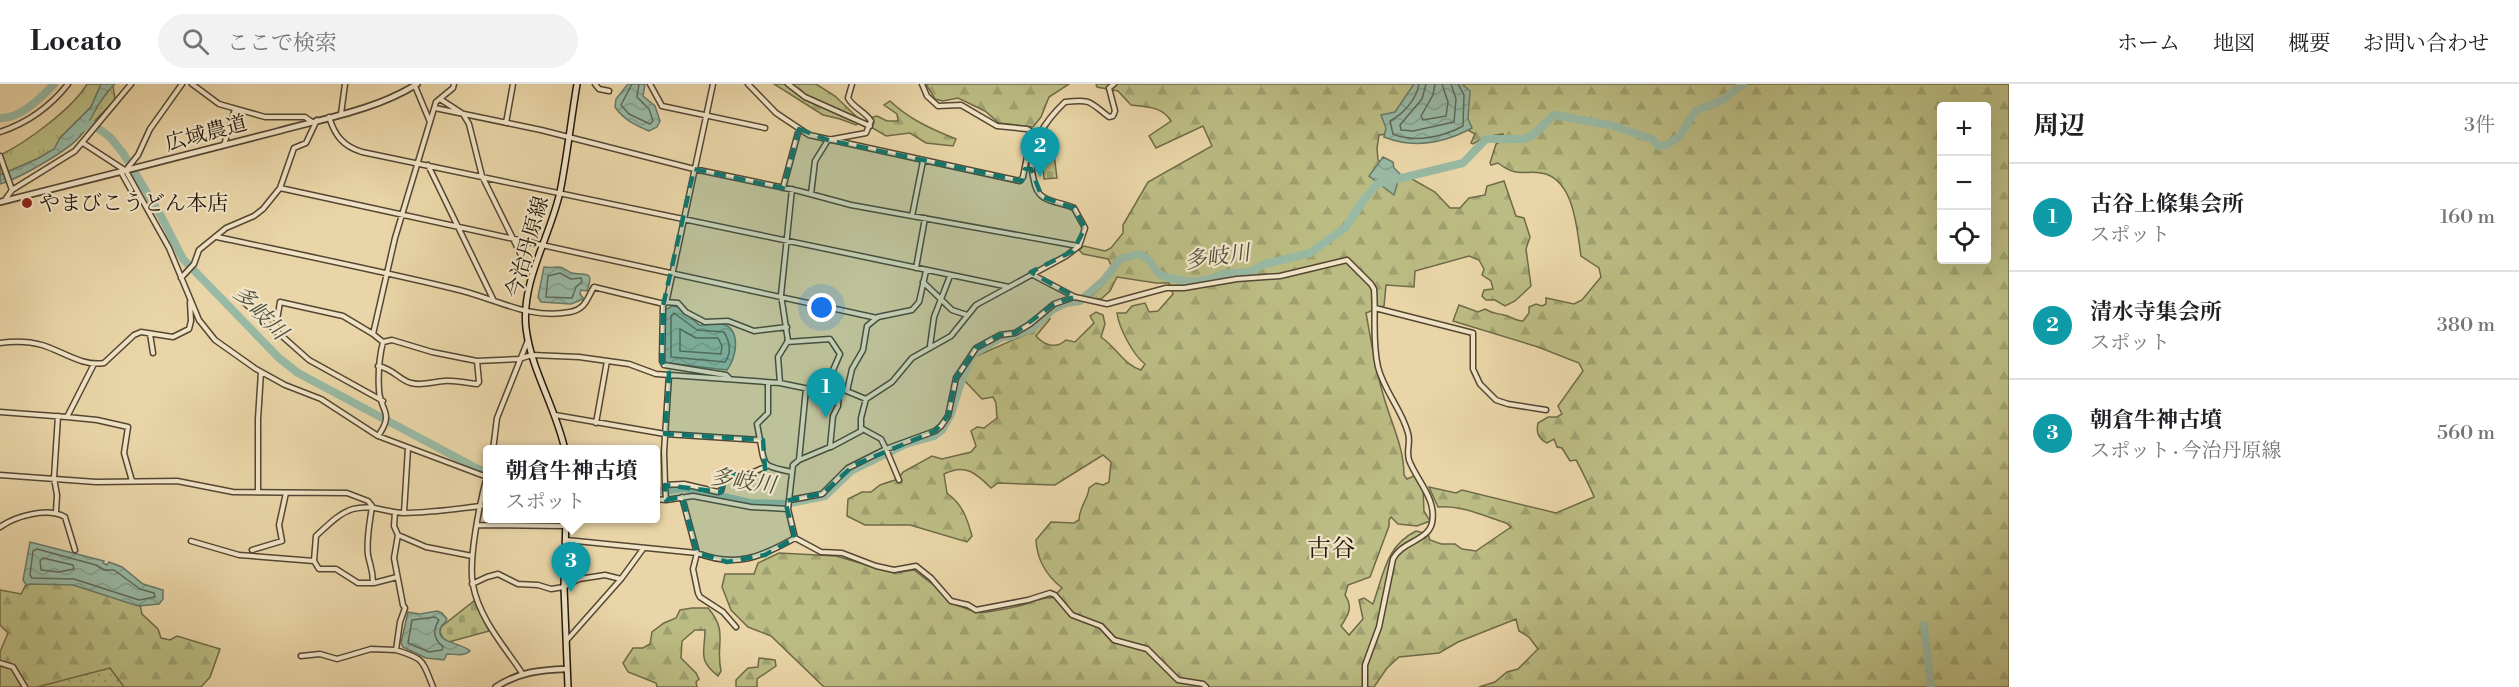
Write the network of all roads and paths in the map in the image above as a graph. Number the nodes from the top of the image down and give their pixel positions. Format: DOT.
graph roads {
  1 [pos="68,84"];
  2 [pos="131,84"];
  3 [pos="182,84"];
  4 [pos="192,84"];
  5 [pos="345,84"];
  6 [pos="454,84"];
  7 [pos="513,84"];
  8 [pos="577,84"];
  9 [pos="595,84"];
  10 [pos="650,84"];
  11 [pos="713,84"];
  12 [pos="748,84"];
  13 [pos="788,84"];
  14 [pos="852,84"];
  15 [pos="922,84"];
  16 [pos="1114,84"];
  17 [pos="416,85"];
  18 [pos="609,91"];
  19 [pos="440,98"];
  20 [pos="435,108"];
  21 [pos="235,109"];
  22 [pos="341,114"];
  23 [pos="463,114"];
  24 [pos="329,117"];
  25 [pos="706,117"];
  26 [pos="314,121"];
  27 [pos="430,123"];
  28 [pos="506,123"];
  29 [pos="870,126"];
  30 [pos="765,128"];
  31 [pos="799,129"];
  32 [pos="0,132"];
  33 [pos="568,137"];
  34 [pos="828,140"];
  35 [pos="83,142"];
  36 [pos="224,145"];
  37 [pos="0,156"];
  38 [pos="923,161"];
  39 [pos="418,163"];
  40 [pos="428,165"];
  41 [pos="1025,169"];
  42 [pos="1031,169"];
  43 [pos="694,170"];
  44 [pos="123,172"];
  45 [pos="482,176"];
  46 [pos="280,188"];
  47 [pos="783,188"];
  48 [pos="792,189"];
  49 [pos="12,190"];
  50 [pos="131,190"];
  51 [pos="560,193"];
  52 [pos="811,194"];
  53 [pos="2,201"];
  54 [pos="0,207"];
  55 [pos="403,214"];
  56 [pos="912,216"];
  57 [pos="925,218"];
  58 [pos="683,219"];
  59 [pos="458,226"];
  60 [pos="217,237"];
  61 [pos="513,238"];
  62 [pos="785,240"];
  63 [pos="543,244"];
  64 [pos="1079,246"];
  65 [pos="916,268"];
  66 [pos="926,270"];
  67 [pos="534,272"];
  68 [pos="671,273"];
  69 [pos="387,274"];
  70 [pos="1030,274"];
  71 [pos="950,276"];
  72 [pos="181,278"];
  73 [pos="923,282"];
  74 [pos="1009,287"];
  75 [pos="781,295"];
  76 [pos="238,297"];
  77 [pos="1075,297"];
  78 [pos="941,298"];
  79 [pos="189,299"];
  80 [pos="494,300"];
  81 [pos="664,303"];
  82 [pos="1375,308"];
  83 [pos="526,313"];
  84 [pos="967,315"];
  85 [pos="877,318"];
  86 [pos="787,327"];
  87 [pos="275,332"];
  88 [pos="150,334"];
  89 [pos="373,334"];
  90 [pos="528,340"];
  91 [pos="383,342"];
  92 [pos="787,342"];
  93 [pos="0,343"];
  94 [pos="930,347"];
  95 [pos="153,353"];
  96 [pos="532,355"];
  97 [pos="519,359"];
  98 [pos="477,361"];
  99 [pos="607,361"];
  100 [pos="94,364"];
  101 [pos="378,366"];
  102 [pos="261,372"];
  103 [pos="669,375"];
  104 [pos="731,380"];
  105 [pos="768,383"];
  106 [pos="780,383"];
  107 [pos="839,388"];
  108 [pos="806,389"];
  109 [pos="847,391"];
  110 [pos="866,399"];
  111 [pos="383,401"];
  112 [pos="1546,410"];
  113 [pos="0,412"];
  114 [pos="554,415"];
  115 [pos="58,416"];
  116 [pos="68,417"];
  117 [pos="596,423"];
  118 [pos="861,428"];
  119 [pos="665,434"];
  120 [pos="378,436"];
  121 [pos="760,440"];
  122 [pos="494,445"];
  123 [pos="563,445"];
  124 [pos="830,447"];
  125 [pos="408,448"];
  126 [pos="886,449"];
  127 [pos="799,460"];
  128 [pos="767,465"];
  129 [pos="791,472"];
  130 [pos="0,475"];
  131 [pos="483,476"];
  132 [pos="54,478"];
  133 [pos="132,480"];
  134 [pos="899,480"];
  135 [pos="665,485"];
  136 [pos="258,491"];
  137 [pos="286,493"];
  138 [pos="483,496"];
  139 [pos="682,497"];
  140 [pos="660,499"];
  141 [pos="666,500"];
  142 [pos="790,500"];
  143 [pos="372,506"];
  144 [pos="481,506"];
  145 [pos="788,508"];
  146 [pos="56,512"];
  147 [pos="395,512"];
  148 [pos="404,513"];
  149 [pos="565,523"];
  150 [pos="478,525"];
  151 [pos="565,526"];
  152 [pos="0,527"];
  153 [pos="398,534"];
  154 [pos="795,538"];
  155 [pos="565,540"];
  156 [pos="190,541"];
  157 [pos="252,549"];
  158 [pos="643,549"];
  159 [pos="75,550"];
  160 [pos="697,553"];
  161 [pos="472,556"];
  162 [pos="314,561"];
  163 [pos="397,576"];
  164 [pos="621,579"];
  165 [pos="373,583"];
  166 [pos="472,584"];
  167 [pos="564,587"];
  168 [pos="736,627"];
  169 [pos="566,641"];
  170 [pos="396,650"];
  171 [pos="301,656"];
  172 [pos="0,663"];
  173 [pos="567,669"];
  174 [pos="522,673"];
  175 [pos="26,687"];
  176 [pos="433,687"];
  177 [pos="495,687"];
  178 [pos="568,687"];
  179 [pos="1206,687"];
  180 [pos="1365,687"];
  1 -- 32 [label="street"];
  2 -- 35 [label="street"];
  3 -- 44 [label="street"];
  4 -- 21 [label="street"];
  5 -- 22 [label="street"];
  6 -- 19 [label="street"];
  7 -- 28 [label="street"];
  8 -- 33 [label="main road, 今治丹原線"];
  9 -- 18 [label="street"];
  10 -- 25 [label="street"];
  11 -- 25 [label="street"];
  12 -- 31 [label="street"];
  13 -- 29 [label="street"];
  14 -- 29 [label="street"];
  15 -- 41 [label="street"];
  16 -- 42 [label="street"];
  17 -- 22 [label="street, 広域農道"];
  17 -- 27 [label="street"];
  19 -- 20 [label="street"];
  19 -- 23 [label="street"];
  20 -- 23 [label="street"];
  20 -- 27 [label="street"];
  21 -- 26 [label="street"];
  21 -- 36 [label="street"];
  22 -- 24 [label="street, 広域農道"];
  23 -- 28 [label="street"];
  23 -- 45 [label="street"];
  24 -- 26 [label="street, 広域農道"];
  24 -- 39 [label="street"];
  25 -- 30 [label="street"];
  25 -- 43 [label="street"];
  26 -- 36 [label="street, 広域農道"];
  26 -- 46 [label="street"];
  27 -- 39 [label="street"];
  28 -- 33 [label="street"];
  29 -- 34 [label="street"];
  31 -- 34 [label="street"];
  31 -- 47 [label="street"];
  33 -- 43 [label="street"];
  33 -- 51 [label="main road, 今治丹原線"];
  34 -- 38 [label="street"];
  34 -- 52 [label="street"];
  35 -- 44 [label="street"];
  35 -- 49 [label="street"];
  36 -- 44 [label="street, 広域農道"];
  37 -- 49 [label="street"];
  38 -- 41 [label="street"];
  38 -- 56 [label="street"];
  39 -- 40 [label="street"];
  39 -- 55 [label="street"];
  40 -- 45 [label="street"];
  40 -- 59 [label="street"];
  41 -- 42 [label="street"];
  42 -- 64 [label="street"];
  43 -- 47 [label="street"];
  43 -- 58 [label="street"];
  44 -- 50 [label="street"];
  44 -- 53 [label="street, 広域農道"];
  44 -- 72 [label="street"];
  45 -- 51 [label="street"];
  45 -- 61 [label="street"];
  46 -- 55 [label="street"];
  46 -- 60 [label="street"];
  47 -- 48 [label="street"];
  48 -- 52 [label="street"];
  48 -- 62 [label="street"];
  49 -- 53 [label="street"];
  51 -- 58 [label="street"];
  51 -- 63 [label="main road, 今治丹原線"];
  52 -- 56 [label="street"];
  53 -- 54 [label="street"];
  55 -- 59 [label="street"];
  55 -- 69 [label="street"];
  56 -- 57 [label="street"];
  57 -- 64 [label="street"];
  57 -- 65 [label="street"];
  58 -- 62 [label="street"];
  58 -- 68 [label="street"];
  59 -- 61 [label="street"];
  59 -- 80 [label="street"];
  60 -- 69 [label="street"];
  60 -- 72 [label="street"];
  61 -- 63 [label="street"];
  61 -- 67 [label="street"];
  62 -- 65 [label="street"];
  62 -- 75 [label="street"];
  63 -- 67 [label="main road, 今治丹原線"];
  63 -- 68 [label="street"];
  64 -- 70 [label="street"];
  65 -- 66 [label="street"];
  66 -- 71 [label="street"];
  66 -- 73 [label="street"];
  67 -- 83 [label="main road, 今治丹原線"];
  68 -- 75 [label="street"];
  68 -- 81 [label="street"];
  69 -- 80 [label="street"];
  69 -- 89 [label="street"];
  70 -- 74 [label="street"];
  70 -- 77 [label="street"];
  71 -- 74 [label="street"];
  71 -- 78 [label="street"];
  72 -- 79 [label="street"];
  73 -- 78 [label="street"];
  73 -- 85 [label="street"];
  74 -- 84 [label="street"];
  75 -- 85 [label="street"];
  75 -- 86 [label="street"];
  76 -- 87 [label="street"];
  77 -- 82 [label="street"];
  77 -- 126 [label="street"];
  78 -- 84 [label="street"];
  78 -- 94 [label="street"];
  79 -- 88 [label="street"];
  79 -- 102 [label="street"];
  80 -- 83 [label="street"];
  81 -- 83 [label="street"];
  81 -- 86 [label="street"];
  81 -- 104 [label="street"];
  82 -- 112 [label="street"];
  82 -- 180 [label="street"];
  83 -- 90 [label="main road, 今治丹原線"];
  84 -- 94 [label="street"];
  85 -- 109 [label="street"];
  86 -- 92 [label="street"];
  87 -- 89 [label="street"];
  87 -- 111 [label="street"];
  88 -- 95 [label="street"];
  88 -- 100 [label="street"];
  89 -- 91 [label="street"];
  90 -- 96 [label="main road, 今治丹原線"];
  90 -- 97 [label="street"];
  91 -- 98 [label="street"];
  91 -- 101 [label="street"];
  92 -- 106 [label="street"];
  92 -- 107 [label="street"];
  93 -- 100 [label="street"];
  94 -- 110 [label="street"];
  96 -- 97 [label="street"];
  96 -- 99 [label="street"];
  96 -- 114 [label="main road, 今治丹原線"];
  97 -- 98 [label="street"];
  97 -- 122 [label="street"];
  98 -- 101 [label="street"];
  99 -- 103 [label="street"];
  99 -- 117 [label="street"];
  100 -- 116 [label="street"];
  101 -- 111 [label="street"];
  102 -- 120 [label="street"];
  102 -- 136 [label="street"];
  103 -- 104 [label="street"];
  103 -- 119 [label="street"];
  104 -- 105 [label="street"];
  105 -- 106 [label="street"];
  105 -- 121 [label="street"];
  106 -- 108 [label="street"];
  107 -- 108 [label="street"];
  107 -- 109 [label="street"];
  107 -- 124 [label="street"];
  108 -- 127 [label="street"];
  109 -- 110 [label="street"];
  110 -- 118 [label="street"];
  111 -- 120 [label="street"];
  113 -- 115 [label="street"];
  114 -- 117 [label="street"];
  114 -- 123 [label="main road, 今治丹原線"];
  115 -- 116 [label="street"];
  115 -- 132 [label="street"];
  116 -- 133 [label="street"];
  117 -- 119 [label="street"];
  118 -- 124 [label="street"];
  118 -- 126 [label="street"];
  119 -- 121 [label="street"];
  119 -- 135 [label="street"];
  120 -- 125 [label="street"];
  121 -- 128 [label="street"];
  124 -- 127 [label="street"];
  125 -- 131 [label="street"];
  125 -- 148 [label="street"];
  126 -- 134 [label="street"];
  126 -- 142 [label="street"];
  127 -- 129 [label="street"];
  128 -- 129 [label="street"];
  128 -- 135 [label="street"];
  129 -- 142 [label="street"];
  130 -- 132 [label="street"];
  132 -- 133 [label="street"];
  132 -- 146 [label="street"];
  133 -- 136 [label="street"];
  135 -- 141 [label="street"];
  136 -- 137 [label="street"];
  137 -- 143 [label="street"];
  137 -- 157 [label="street"];
  138 -- 144 [label="street"];
  139 -- 141 [label="street"];
  139 -- 145 [label="street"];
  139 -- 160 [label="street"];
  140 -- 141 [label="street"];
  142 -- 145 [label="street"];
  143 -- 147 [label="street"];
  143 -- 162 [label="street"];
  143 -- 165 [label="street"];
  144 -- 148 [label="street"];
  144 -- 150 [label="street"];
  145 -- 154 [label="street"];
  146 -- 152 [label="street"];
  146 -- 159 [label="street"];
  147 -- 148 [label="street"];
  147 -- 153 [label="street"];
  149 -- 151 [label="main road"];
  150 -- 151 [label="street"];
  150 -- 161 [label="street"];
  151 -- 155 [label="main road"];
  153 -- 161 [label="street"];
  153 -- 163 [label="street"];
  154 -- 160 [label="street"];
  154 -- 179 [label="street"];
  155 -- 158 [label="street"];
  155 -- 167 [label="main road"];
  156 -- 162 [label="street"];
  158 -- 160 [label="street"];
  158 -- 164 [label="street"];
  160 -- 168 [label="street"];
  161 -- 166 [label="street"];
  162 -- 165 [label="street"];
  163 -- 165 [label="street"];
  163 -- 170 [label="street"];
  164 -- 167 [label="street"];
  164 -- 169 [label="street"];
  166 -- 167 [label="street"];
  166 -- 174 [label="street"];
  167 -- 169 [label="main road"];
  169 -- 173 [label="main road"];
  170 -- 171 [label="street"];
  170 -- 176 [label="street"];
  172 -- 175 [label="street"];
  173 -- 174 [label="street"];
  173 -- 178 [label="main road"];
  174 -- 177 [label="street"];
}
